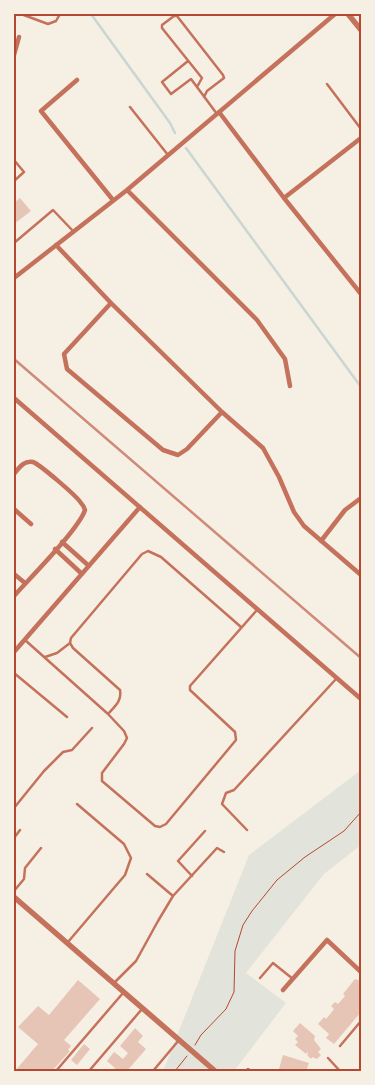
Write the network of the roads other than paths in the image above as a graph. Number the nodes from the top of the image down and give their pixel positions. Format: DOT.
graph roads {
  1 [pos="21,14"];
  2 [pos="60,14"];
  3 [pos="334,14"];
  4 [pos="348,14"];
  5 [pos="361,30"];
  6 [pos="19,38"];
  7 [pos="14,55"];
  8 [pos="188,61"];
  9 [pos="77,80"];
  10 [pos="327,84"];
  11 [pos="197,87"];
  12 [pos="204,97"];
  13 [pos="130,107"];
  14 [pos="218,113"];
  15 [pos="361,129"];
  16 [pos="361,138"];
  17 [pos="168,155"];
  18 [pos="14,160"];
  19 [pos="14,181"];
  20 [pos="127,190"];
  21 [pos="284,198"];
  22 [pos="113,200"];
  23 [pos="73,231"];
  24 [pos="14,243"];
  25 [pos="56,245"];
  26 [pos="14,278"];
  27 [pos="361,294"];
  28 [pos="111,303"];
  29 [pos="290,386"];
  30 [pos="14,398"];
  31 [pos="222,412"];
  32 [pos="14,474"];
  33 [pos="361,498"];
  34 [pos="140,507"];
  35 [pos="14,509"];
  36 [pos="31,524"];
  37 [pos="321,541"];
  38 [pos="62,542"];
  39 [pos="55,549"];
  40 [pos="89,566"];
  41 [pos="14,574"];
  42 [pos="82,574"];
  43 [pos="361,575"];
  44 [pos="25,584"];
  45 [pos="14,596"];
  46 [pos="258,609"];
  47 [pos="241,627"];
  48 [pos="25,640"];
  49 [pos="70,643"];
  50 [pos="14,652"];
  51 [pos="45,657"];
  52 [pos="14,673"];
  53 [pos="337,678"];
  54 [pos="361,699"];
  55 [pos="108,714"];
  56 [pos="67,717"];
  57 [pos="92,728"];
  58 [pos="77,804"];
  59 [pos="14,808"];
  60 [pos="20,830"];
  61 [pos="247,830"];
  62 [pos="205,831"];
  63 [pos="14,838"];
  64 [pos="41,848"];
  65 [pos="224,852"];
  66 [pos="147,874"];
  67 [pos="192,876"];
  68 [pos="14,891"];
  69 [pos="173,896"];
  70 [pos="14,897"];
  71 [pos="67,943"];
  72 [pos="361,972"];
  73 [pos="260,978"];
  74 [pos="293,979"];
  75 [pos="114,983"];
  76 [pos="283,990"];
  77 [pos="124,992"];
  78 [pos="143,1008"];
  79 [pos="361,1021"];
  80 [pos="179,1040"];
  81 [pos="340,1046"];
  82 [pos="328,1058"];
  83 [pos="56,1071"];
  84 [pos="89,1071"];
  85 [pos="153,1071"];
  86 [pos="216,1071"];
  87 [pos="246,1071"];
  88 [pos="252,1071"];
  89 [pos="340,1071"];
  1 -- 2 [label="lane"];
  3 -- 14 [label="street"];
  4 -- 5 [label="street"];
  6 -- 7 [label="street"];
  8 -- 11 [label="lane"];
  8 -- 11 [label="lane"];
  8 -- 12 [label="lane"];
  9 -- 22 [label="street"];
  10 -- 15 [label="lane"];
  11 -- 12 [label="lane"];
  12 -- 14 [label="lane"];
  13 -- 17 [label="lane"];
  14 -- 17 [label="street"];
  14 -- 21 [label="street"];
  16 -- 21 [label="street"];
  17 -- 20 [label="street"];
  18 -- 19 [label="lane"];
  20 -- 22 [label="street"];
  20 -- 29 [label="street"];
  21 -- 27 [label="street"];
  22 -- 23 [label="street"];
  23 -- 24 [label="lane"];
  23 -- 25 [label="street"];
  25 -- 26 [label="street"];
  25 -- 28 [label="street"];
  28 -- 31 [label="street"];
  28 -- 31 [label="street"];
  30 -- 34 [label="street"];
  31 -- 37 [label="street"];
  32 -- 38 [label="street"];
  33 -- 37 [label="street"];
  34 -- 40 [label="street"];
  34 -- 46 [label="street"];
  35 -- 36 [label="street"];
  37 -- 43 [label="street"];
  38 -- 39 [label="street"];
  38 -- 40 [label="street"];
  39 -- 42 [label="street"];
  39 -- 44 [label="street"];
  40 -- 42 [label="street"];
  41 -- 44 [label="street"];
  42 -- 48 [label="street"];
  44 -- 45 [label="street"];
  46 -- 47 [label="lane"];
  46 -- 53 [label="street"];
  47 -- 49 [label="lane"];
  47 -- 55 [label="lane"];
  48 -- 50 [label="street"];
  48 -- 51 [label="lane"];
  49 -- 51 [label="lane"];
  49 -- 55 [label="lane"];
  51 -- 55 [label="lane"];
  52 -- 56 [label="lane"];
  53 -- 54 [label="street"];
  53 -- 61 [label="lane"];
  57 -- 59 [label="lane"];
  58 -- 71 [label="lane"];
  60 -- 63 [label="lane"];
  62 -- 67 [label="lane"];
  64 -- 68 [label="lane"];
  65 -- 67 [label="lane"];
  66 -- 69 [label="lane"];
  67 -- 69 [label="lane"];
  69 -- 75 [label="lane"];
  70 -- 71 [label="street"];
  71 -- 75 [label="street"];
  72 -- 74 [label="street"];
  73 -- 74 [label="lane"];
  74 -- 76 [label="street"];
  75 -- 77 [label="street"];
  77 -- 78 [label="street"];
  77 -- 83 [label="lane"];
  78 -- 80 [label="street"];
  78 -- 84 [label="lane"];
  79 -- 81 [label="lane"];
  80 -- 85 [label="lane"];
  80 -- 86 [label="street"];
  82 -- 89 [label="lane"];
  87 -- 88 [label="lane"];
}
